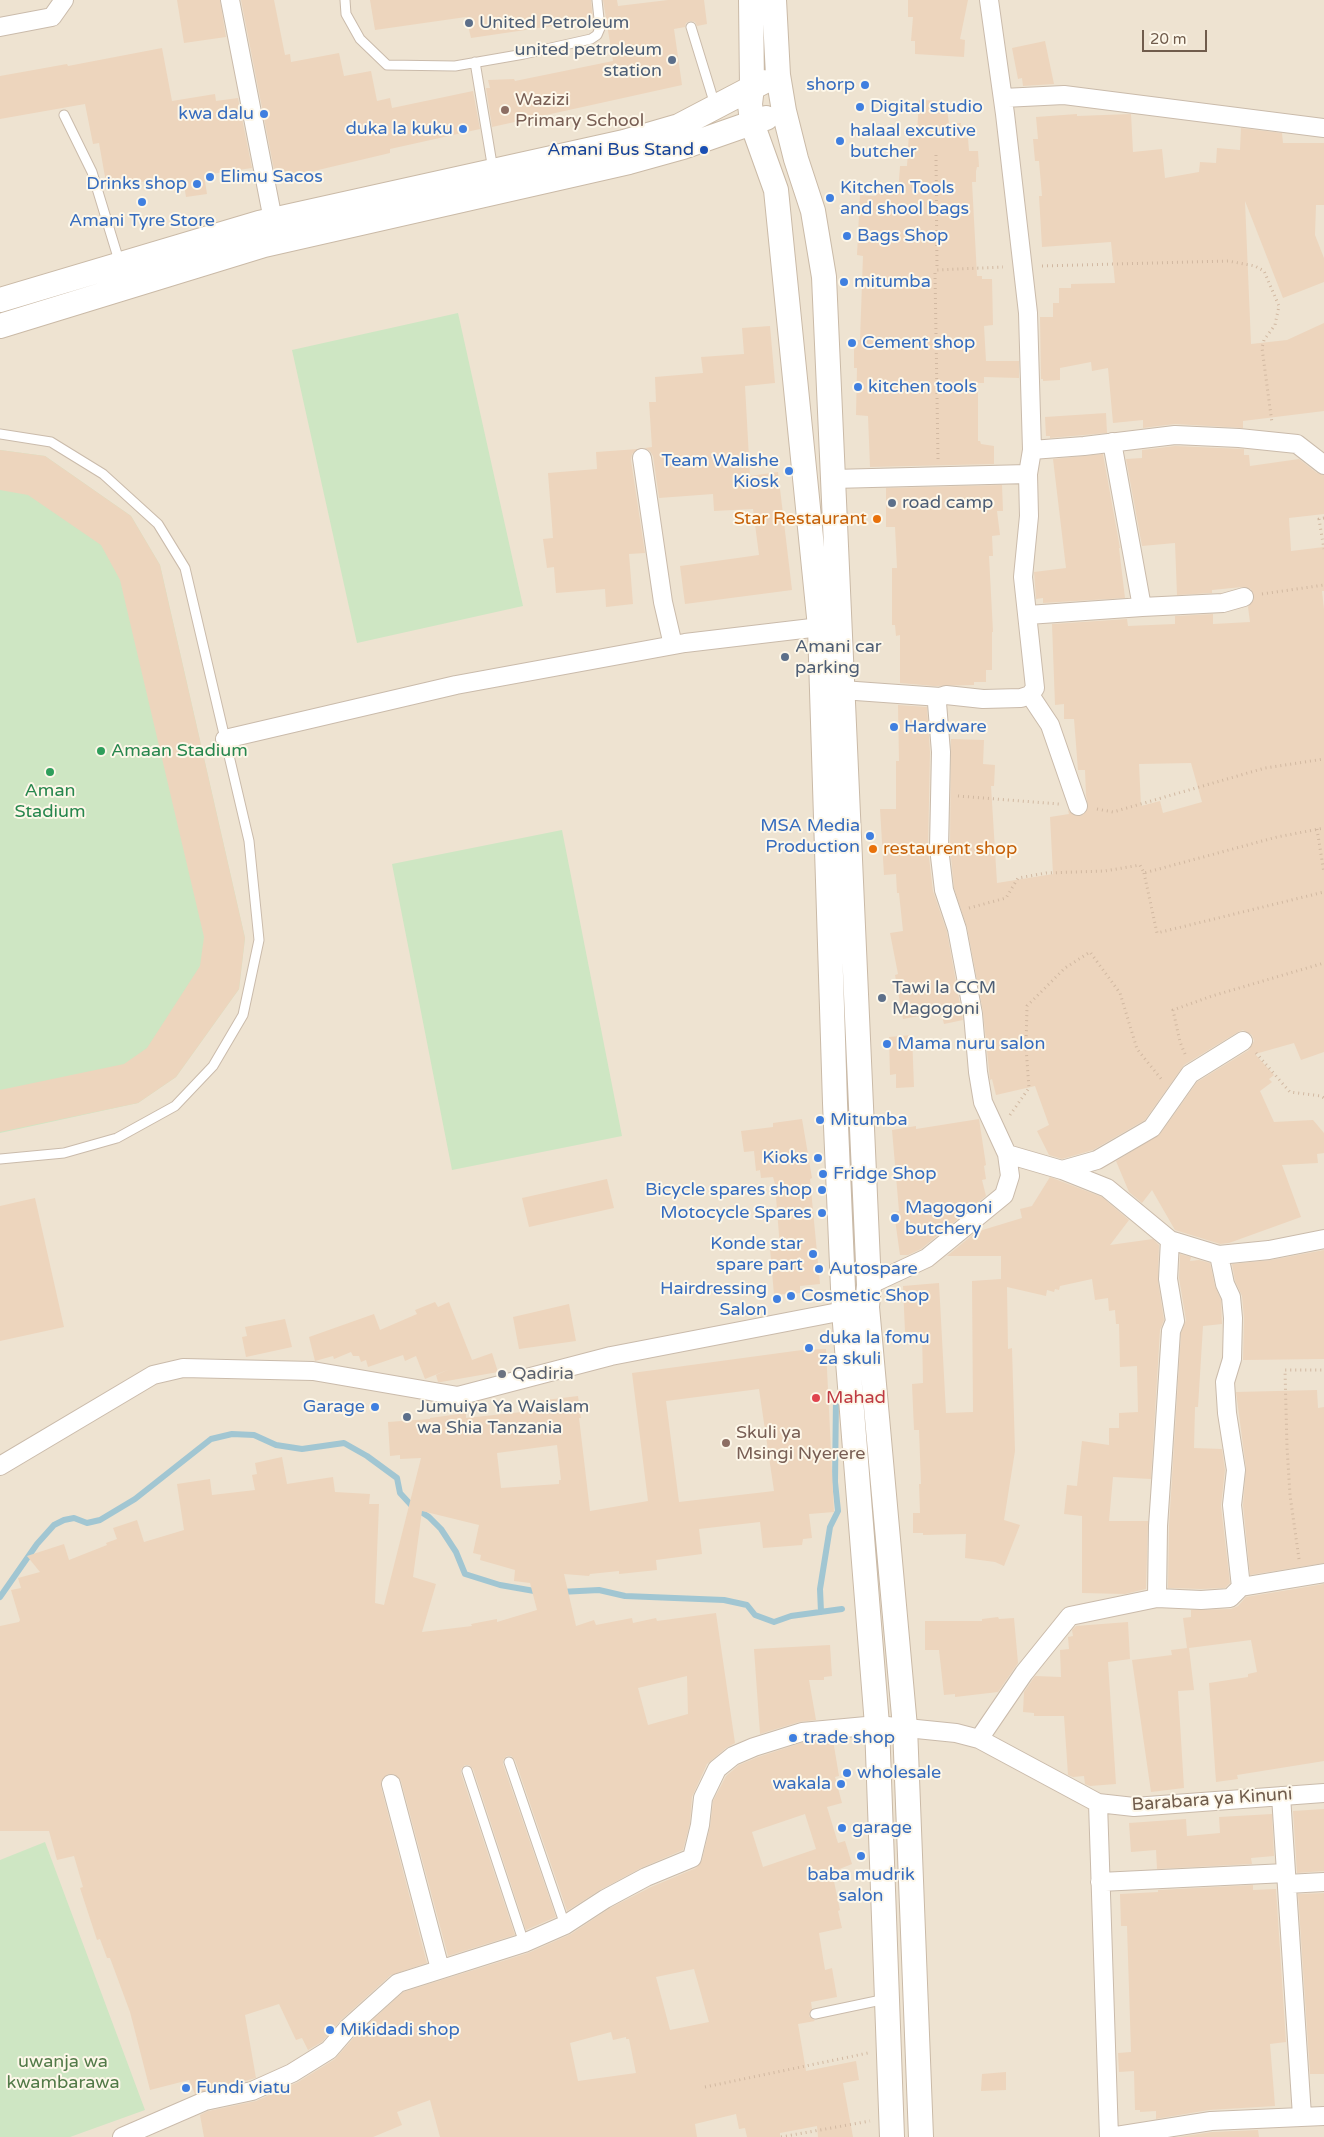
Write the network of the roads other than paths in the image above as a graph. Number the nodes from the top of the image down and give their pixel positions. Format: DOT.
graph roads {
  1 [pos="64,0"];
  2 [pos="230,0"];
  3 [pos="345,0"];
  4 [pos="596,0"];
  5 [pos="751,0"];
  6 [pos="774,0"];
  7 [pos="989,0"];
  8 [pos="0,27"];
  9 [pos="691,27"];
  10 [pos="475,62"];
  11 [pos="778,75"];
  12 [pos="752,87"];
  13 [pos="1003,98"];
  14 [pos="715,106"];
  15 [pos="784,111"];
  16 [pos="64,115"];
  17 [pos="752,123"];
  18 [pos="1324,128"];
  19 [pos="493,171"];
  20 [pos="273,220"];
  21 [pos="120,264"];
  22 [pos="0,300"];
  23 [pos="0,326"];
  24 [pos="0,434"];
  25 [pos="1112,442"];
  26 [pos="1032,450"];
  27 [pos="642,458"];
  28 [pos="1324,465"];
  29 [pos="1028,474"];
  30 [pos="833,479"];
  31 [pos="1244,597"];
  32 [pos="1142,607"];
  33 [pos="1028,616"];
  34 [pos="820,627"];
  35 [pos="673,645"];
  36 [pos="842,690"];
  37 [pos="1030,695"];
  38 [pos="940,697"];
  39 [pos="226,739"];
  40 [pos="1078,806"];
  41 [pos="1243,1041"];
  42 [pos="1007,1154"];
  43 [pos="0,1159"];
  44 [pos="1062,1170"];
  45 [pos="1324,1239"];
  46 [pos="1170,1240"];
  47 [pos="1219,1255"];
  48 [pos="860,1301"];
  49 [pos="0,1466"];
  50 [pos="1324,1573"];
  51 [pos="1241,1587"];
  52 [pos="1157,1598"];
  53 [pos="877,1725"];
  54 [pos="905,1727"];
  55 [pos="979,1739"];
  56 [pos="508,1762"];
  57 [pos="467,1771"];
  58 [pos="391,1784"];
  59 [pos="1324,1792"];
  60 [pos="1281,1796"];
  61 [pos="1098,1803"];
  62 [pos="1286,1879"];
  63 [pos="1100,1882"];
  64 [pos="1324,1882"];
  65 [pos="565,1925"];
  66 [pos="524,1943"];
  67 [pos="440,1969"];
  68 [pos="886,1999"];
  69 [pos="815,2014"];
  70 [pos="1302,2116"];
  71 [pos="1324,2116"];
  72 [pos="891,2128"];
  73 [pos="122,2137"];
  74 [pos="921,2137"];
  75 [pos="1109,2137"];
  1 -- 8 [label="street"];
  2 -- 20 [label="street"];
  3 -- 10 [label="lane"];
  4 -- 10 [label="lane"];
  5 -- 12 [label="main road"];
  6 -- 11 [label="main road"];
  7 -- 13 [label="street"];
  9 -- 14 [label="lane"];
  10 -- 19 [label="lane"];
  11 -- 12 [label="main road"];
  11 -- 15 [label="main road"];
  12 -- 14 [label="main road"];
  12 -- 17 [label="main road"];
  13 -- 18 [label="street"];
  13 -- 26 [label="street"];
  14 -- 19 [label="main road"];
  15 -- 17 [label="main road"];
  15 -- 30 [label="main road"];
  16 -- 21 [label="lane"];
  17 -- 23 [label="main road"];
  17 -- 34 [label="main road"];
  19 -- 20 [label="main road"];
  20 -- 21 [label="main road"];
  21 -- 22 [label="main road"];
  24 -- 39 [label="lane"];
  25 -- 26 [label="street"];
  25 -- 28 [label="street"];
  25 -- 32 [label="street"];
  26 -- 29 [label="street"];
  27 -- 35 [label="street"];
  29 -- 30 [label="street"];
  29 -- 33 [label="street"];
  30 -- 36 [label="main road"];
  31 -- 32 [label="street"];
  32 -- 33 [label="street"];
  33 -- 37 [label="street"];
  34 -- 35 [label="street"];
  34 -- 48 [label="main road"];
  35 -- 39 [label="street"];
  36 -- 38 [label="street"];
  36 -- 48 [label="main road"];
  37 -- 38 [label="street"];
  37 -- 40 [label="street"];
  38 -- 42 [label="street"];
  39 -- 43 [label="lane"];
  41 -- 44 [label="street"];
  42 -- 44 [label="street"];
  42 -- 48 [label="street"];
  44 -- 46 [label="street"];
  45 -- 47 [label="street"];
  46 -- 47 [label="street"];
  46 -- 52 [label="street"];
  47 -- 51 [label="street"];
  48 -- 49 [label="street"];
  48 -- 53 [label="main road"];
  48 -- 54 [label="main road"];
  50 -- 51 [label="street"];
  51 -- 52 [label="street"];
  52 -- 55 [label="street"];
  53 -- 54 [label="street, Barabara ya Kinuni"];
  53 -- 65 [label="street, Barabara ya Kinuni"];
  53 -- 68 [label="main road"];
  54 -- 55 [label="street, Barabara ya Kinuni"];
  54 -- 74 [label="main road"];
  55 -- 61 [label="street, Barabara ya Kinuni"];
  56 -- 65 [label="lane"];
  57 -- 66 [label="lane"];
  58 -- 67 [label="street"];
  59 -- 60 [label="street, Barabara ya Kinuni"];
  60 -- 61 [label="street, Barabara ya Kinuni"];
  60 -- 62 [label="street"];
  61 -- 63 [label="street"];
  62 -- 63 [label="street"];
  62 -- 64 [label="street"];
  62 -- 70 [label="street"];
  63 -- 75 [label="street"];
  65 -- 66 [label="street"];
  66 -- 67 [label="street"];
  67 -- 73 [label="street"];
  68 -- 69 [label="lane"];
  68 -- 72 [label="main road"];
  70 -- 71 [label="street"];
  70 -- 75 [label="street"];
}
